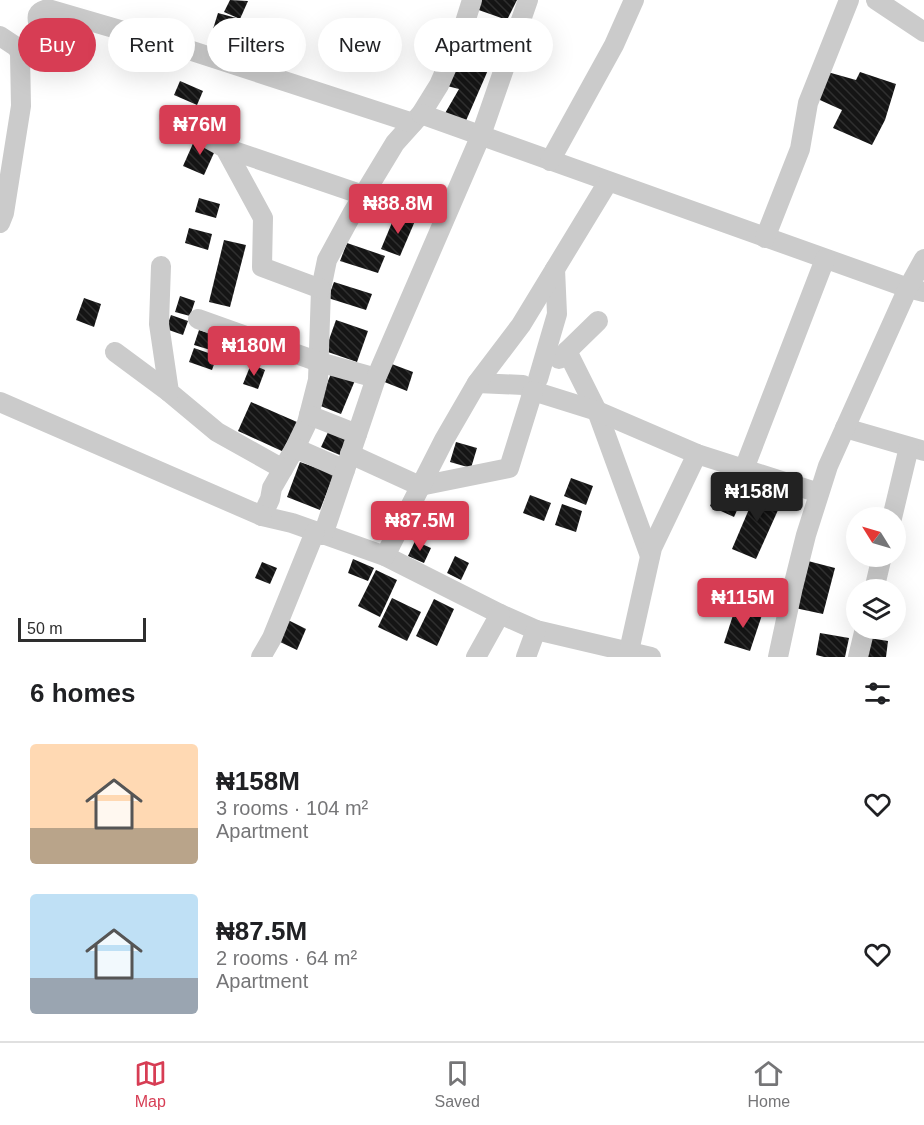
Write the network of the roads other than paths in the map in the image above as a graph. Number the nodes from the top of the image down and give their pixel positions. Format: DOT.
graph roads {
  1 [pos="472,0"];
  2 [pos="528,0"];
  3 [pos="634,0"];
  4 [pos="849,0"];
  5 [pos="876,0"];
  6 [pos="37,18"];
  7 [pos="79,18"];
  8 [pos="96,23"];
  9 [pos="924,32"];
  10 [pos="0,36"];
  11 [pos="18,48"];
  12 [pos="20,72"];
  13 [pos="169,117"];
  14 [pos="417,118"];
  15 [pos="481,135"];
  16 [pos="225,148"];
  17 [pos="550,161"];
  18 [pos="608,182"];
  19 [pos="363,195"];
  20 [pos="0,223"];
  21 [pos="765,238"];
  22 [pos="825,259"];
  23 [pos="924,259"];
  24 [pos="161,266"];
  25 [pos="555,269"];
  26 [pos="321,289"];
  27 [pos="916,290"];
  28 [pos="198,319"];
  29 [pos="598,321"];
  30 [pos="567,351"];
  31 [pos="115,352"];
  32 [pos="319,362"];
  33 [pos="376,378"];
  34 [pos="477,383"];
  35 [pos="531,385"];
  36 [pos="170,392"];
  37 [pos="0,402"];
  38 [pos="597,411"];
  39 [pos="309,415"];
  40 [pos="845,428"];
  41 [pos="357,434"];
  42 [pos="295,448"];
  43 [pos="917,449"];
  44 [pos="697,454"];
  45 [pos="348,462"];
  46 [pos="283,469"];
  47 [pos="744,469"];
  48 [pos="420,486"];
  49 [pos="819,493"];
  50 [pos="896,507"];
  51 [pos="262,516"];
  52 [pos="319,533"];
  53 [pos="384,556"];
  54 [pos="650,556"];
  55 [pos="500,614"];
  56 [pos="536,630"];
  57 [pos="862,639"];
  58 [pos="629,651"];
  59 [pos="261,657"];
  60 [pos="477,657"];
  61 [pos="526,657"];
  62 [pos="651,657"];
  63 [pos="778,657"];
  64 [pos="858,657"];
  1 -- 14 [label="street"];
  2 -- 15 [label="street"];
  3 -- 17 [label="street"];
  4 -- 21 [label="street"];
  5 -- 9 [label="street"];
  6 -- 7 [label="street"];
  8 -- 14 [label="street"];
  10 -- 11 [label="street"];
  12 -- 20 [label="street"];
  13 -- 16 [label="street"];
  14 -- 15 [label="street"];
  14 -- 19 [label="street"];
  15 -- 17 [label="street"];
  15 -- 33 [label="street"];
  16 -- 19 [label="street"];
  16 -- 26 [label="street"];
  17 -- 18 [label="street"];
  18 -- 21 [label="street"];
  18 -- 25 [label="street"];
  19 -- 26 [label="street"];
  21 -- 22 [label="street"];
  22 -- 27 [label="street"];
  22 -- 47 [label="street"];
  23 -- 27 [label="street"];
  24 -- 36 [label="street"];
  25 -- 34 [label="street"];
  25 -- 35 [label="street"];
  26 -- 32 [label="street"];
  27 -- 40 [label="street"];
  28 -- 32 [label="street"];
  29 -- 30 [label="street"];
  30 -- 35 [label="street"];
  30 -- 38 [label="street"];
  31 -- 36 [label="street"];
  32 -- 33 [label="street"];
  32 -- 39 [label="street"];
  33 -- 41 [label="street"];
  34 -- 35 [label="street"];
  34 -- 48 [label="street"];
  35 -- 38 [label="street"];
  35 -- 48 [label="street"];
  36 -- 46 [label="street"];
  37 -- 51 [label="street"];
  38 -- 44 [label="street"];
  38 -- 54 [label="street"];
  39 -- 41 [label="street"];
  39 -- 42 [label="street"];
  40 -- 43 [label="street"];
  40 -- 49 [label="street"];
  41 -- 45 [label="street"];
  42 -- 45 [label="street"];
  42 -- 46 [label="street"];
  43 -- 50 [label="street"];
  44 -- 47 [label="street"];
  44 -- 54 [label="street"];
  45 -- 48 [label="street"];
  45 -- 52 [label="street"];
  46 -- 51 [label="street"];
  47 -- 49 [label="street"];
  48 -- 53 [label="street"];
  49 -- 63 [label="street"];
  51 -- 52 [label="street"];
  52 -- 53 [label="street"];
  52 -- 59 [label="street"];
  53 -- 55 [label="street"];
  54 -- 58 [label="street"];
  55 -- 56 [label="street"];
  55 -- 60 [label="street"];
  56 -- 58 [label="street"];
  56 -- 61 [label="street"];
  57 -- 64 [label="street"];
  58 -- 62 [label="street"];
}
